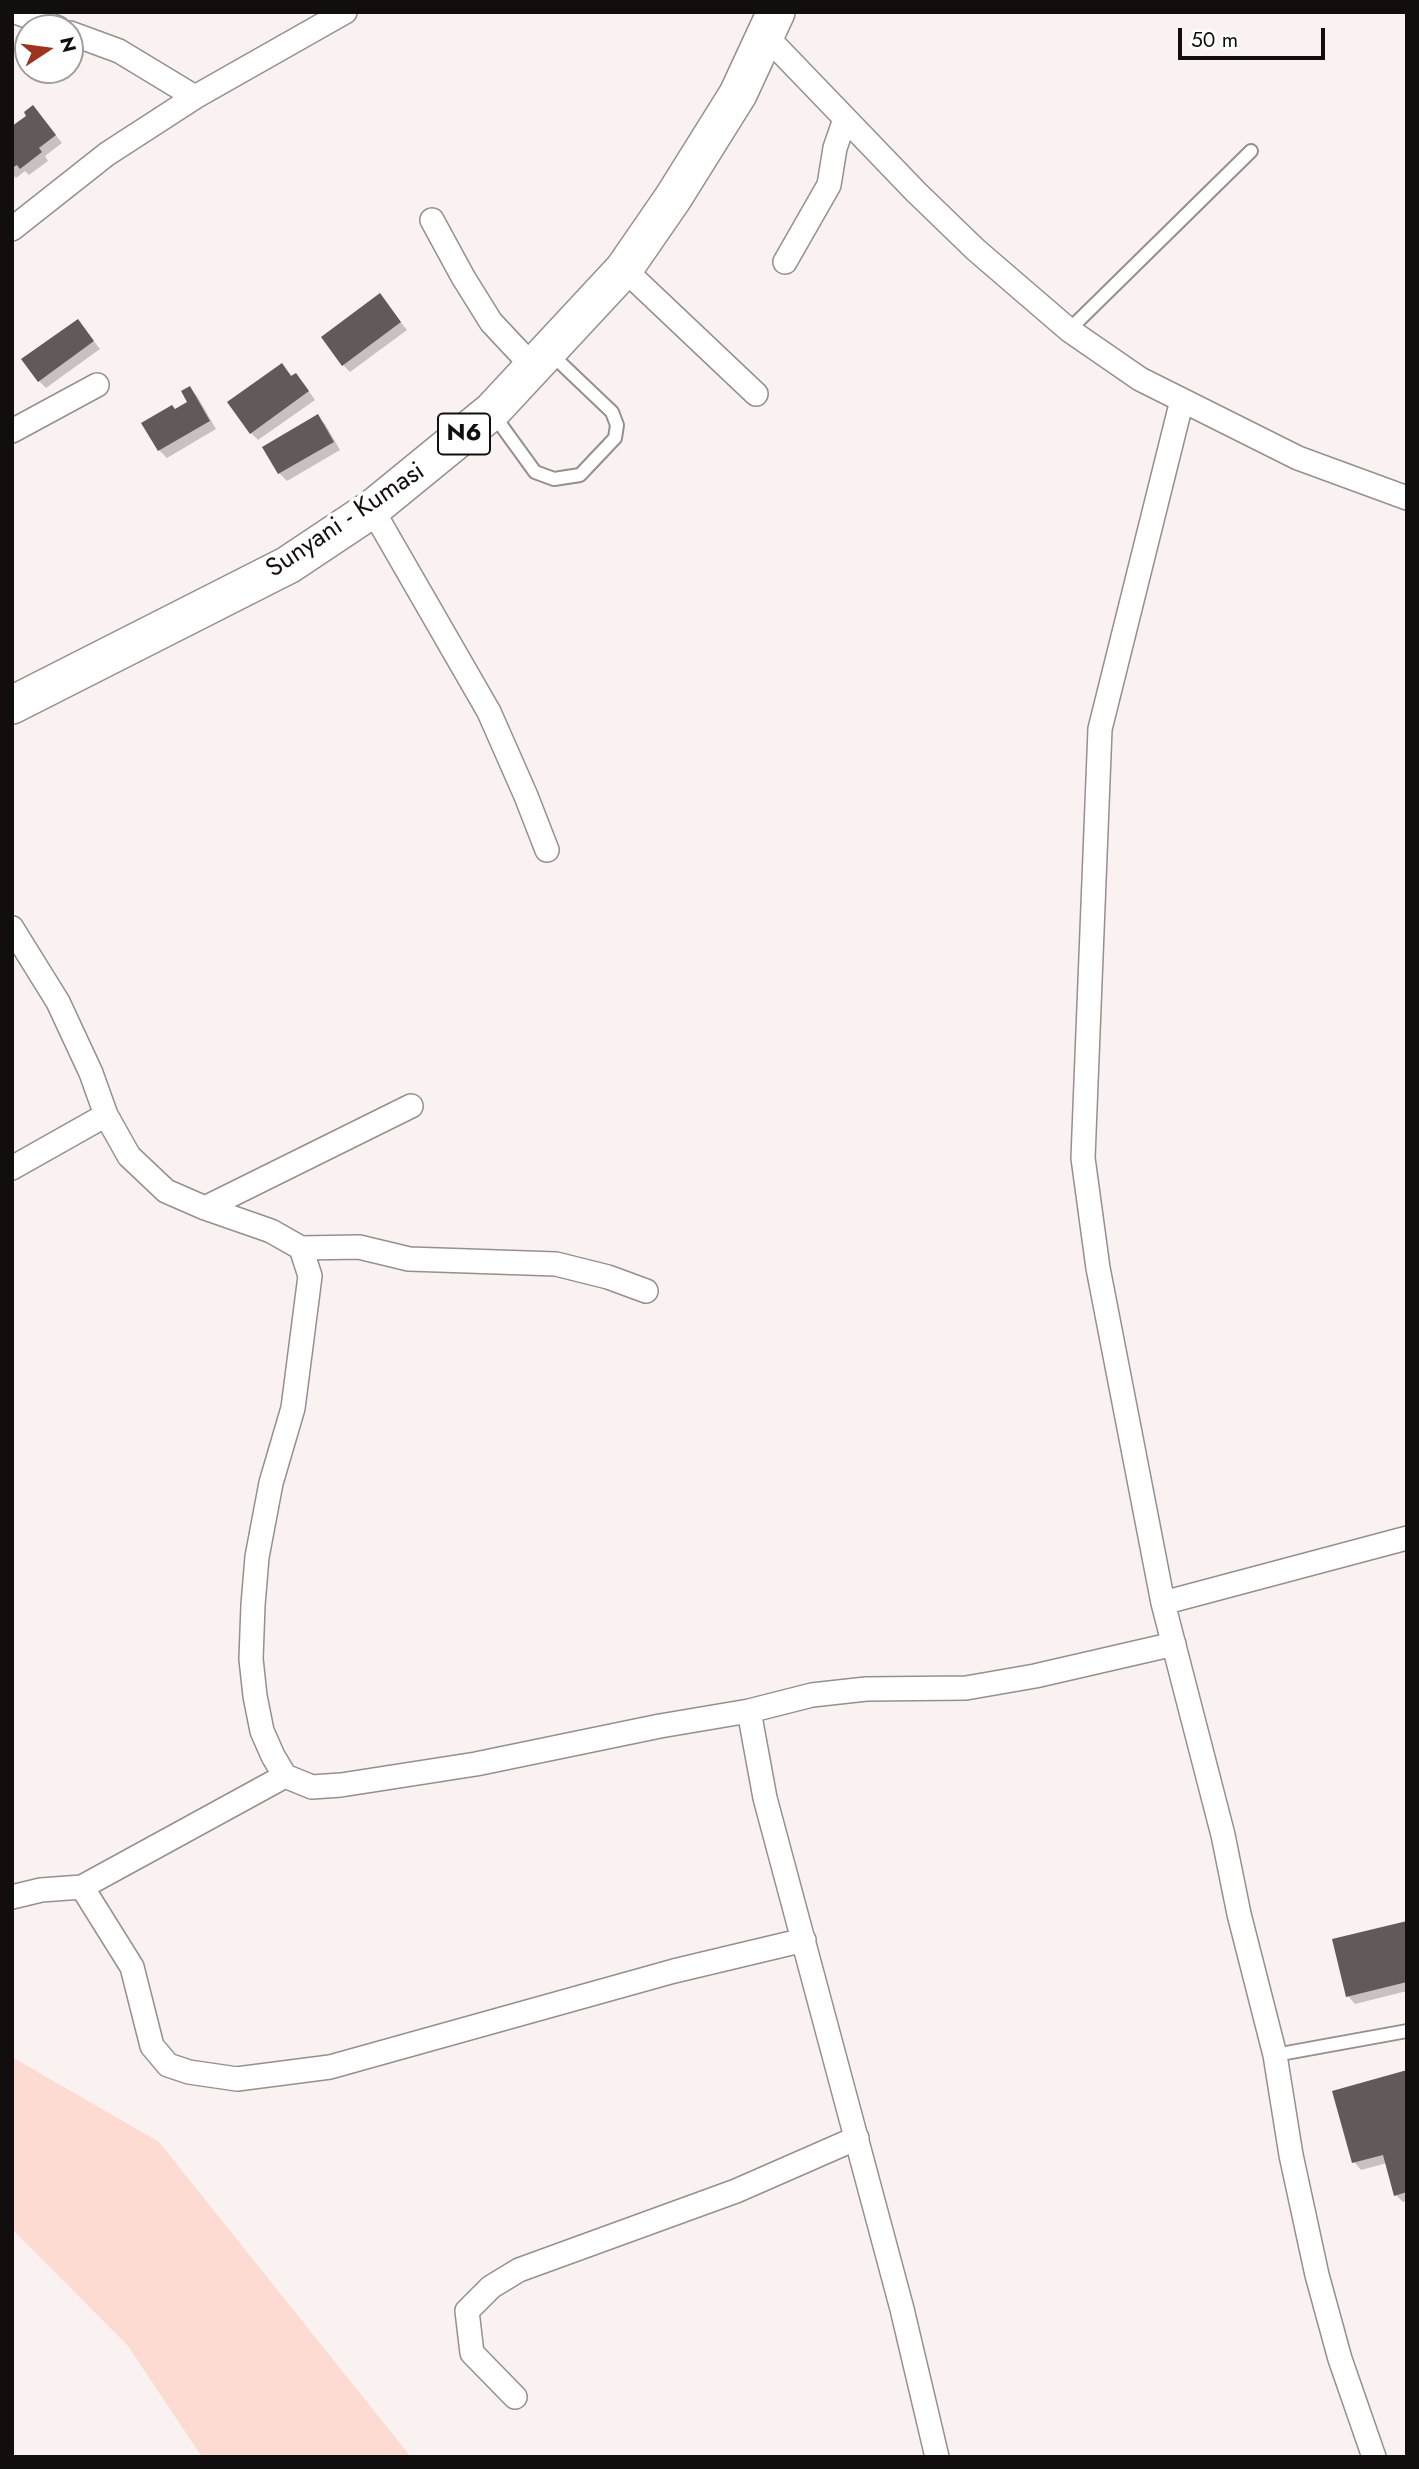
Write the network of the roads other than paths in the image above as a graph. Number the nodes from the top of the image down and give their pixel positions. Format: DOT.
graph roads {
  1 [pos="345,12"];
  2 [pos="772,18"];
  3 [pos="84,38"];
  4 [pos="195,97"];
  5 [pos="845,119"];
  6 [pos="1251,150"];
  7 [pos="432,220"];
  8 [pos="12,229"];
  9 [pos="785,262"];
  10 [pos="624,269"];
  11 [pos="1069,330"];
  12 [pos="541,360"];
  13 [pos="97,385"];
  14 [pos="756,394"];
  15 [pos="1182,400"];
  16 [pos="492,411"];
  17 [pos="12,431"];
  18 [pos="1407,498"];
  19 [pos="372,509"];
  20 [pos="12,705"];
  21 [pos="547,850"];
  22 [pos="12,928"];
  23 [pos="411,1106"];
  24 [pos="106,1115"];
  25 [pos="12,1168"];
  26 [pos="205,1208"];
  27 [pos="301,1248"];
  28 [pos="646,1291"];
  29 [pos="1407,1538"];
  30 [pos="1163,1603"];
  31 [pos="1174,1644"];
  32 [pos="749,1711"];
  33 [pos="285,1776"];
  34 [pos="82,1887"];
  35 [pos="12,1897"];
  36 [pos="804,1941"];
  37 [pos="1407,2031"];
  38 [pos="1275,2055"];
  39 [pos="857,2138"];
  40 [pos="515,2397"];
  41 [pos="937,2457"];
  42 [pos="1374,2457"];
  1 -- 4 [label="street"];
  2 -- 5 [label="street"];
  2 -- 10 [label="main road, Sunyani - Kumasi / N6"];
  3 -- 4 [label="street"];
  4 -- 8 [label="street"];
  5 -- 9 [label="street"];
  5 -- 11 [label="street"];
  6 -- 11 [label="lane"];
  7 -- 12 [label="street"];
  10 -- 12 [label="main road, Sunyani - Kumasi / N6"];
  10 -- 14 [label="street"];
  11 -- 15 [label="street"];
  12 -- 16 [label="main road, Sunyani - Kumasi / N6"];
  12 -- 16 [label="lane"];
  13 -- 17 [label="street"];
  15 -- 18 [label="street"];
  15 -- 30 [label="street"];
  16 -- 19 [label="main road, Sunyani - Kumasi / N6"];
  19 -- 20 [label="main road, Sunyani - Kumasi / N6"];
  19 -- 21 [label="street"];
  22 -- 24 [label="street"];
  23 -- 26 [label="street"];
  24 -- 25 [label="street"];
  24 -- 26 [label="street"];
  26 -- 27 [label="street"];
  27 -- 28 [label="street"];
  27 -- 33 [label="street"];
  29 -- 30 [label="street"];
  30 -- 31 [label="street"];
  31 -- 32 [label="street"];
  31 -- 38 [label="street"];
  32 -- 33 [label="street"];
  32 -- 36 [label="street"];
  33 -- 34 [label="street"];
  34 -- 35 [label="street"];
  34 -- 36 [label="street"];
  36 -- 39 [label="street"];
  37 -- 38 [label="lane"];
  38 -- 42 [label="street"];
  39 -- 40 [label="street"];
  39 -- 41 [label="street"];
}
